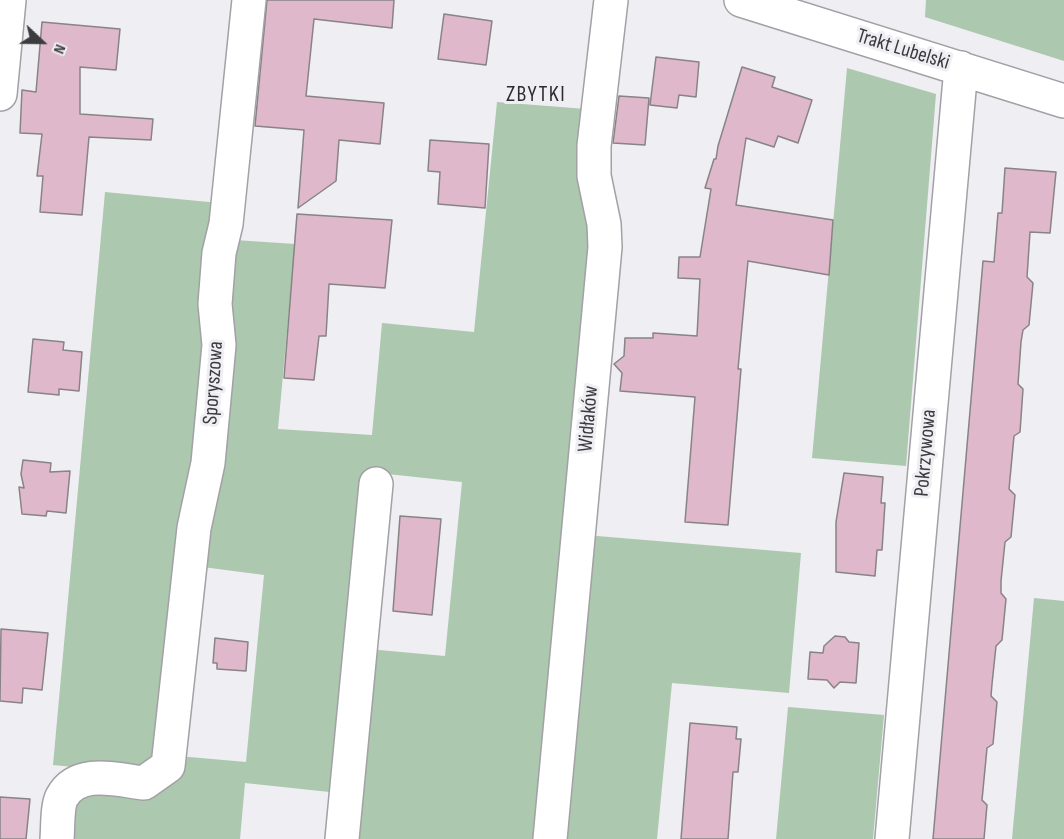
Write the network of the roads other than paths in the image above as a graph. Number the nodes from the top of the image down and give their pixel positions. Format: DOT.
graph roads {
  1 [pos="9,0"];
  2 [pos="249,0"];
  3 [pos="611,0"];
  4 [pos="741,0"];
  5 [pos="961,68"];
  6 [pos="0,94"];
  7 [pos="1064,101"];
  8 [pos="376,484"];
  9 [pos="57,839"];
  10 [pos="342,839"];
  11 [pos="550,839"];
  12 [pos="892,839"];
  1 -- 6 [label="street"];
  2 -- 9 [label="street, Sporyszowa"];
  3 -- 11 [label="street, Widłaków"];
  4 -- 5 [label="street, Trakt Lubelski"];
  5 -- 7 [label="street, Trakt Lubelski"];
  5 -- 12 [label="street, Pokrzywowa"];
  8 -- 10 [label="street"];
}
